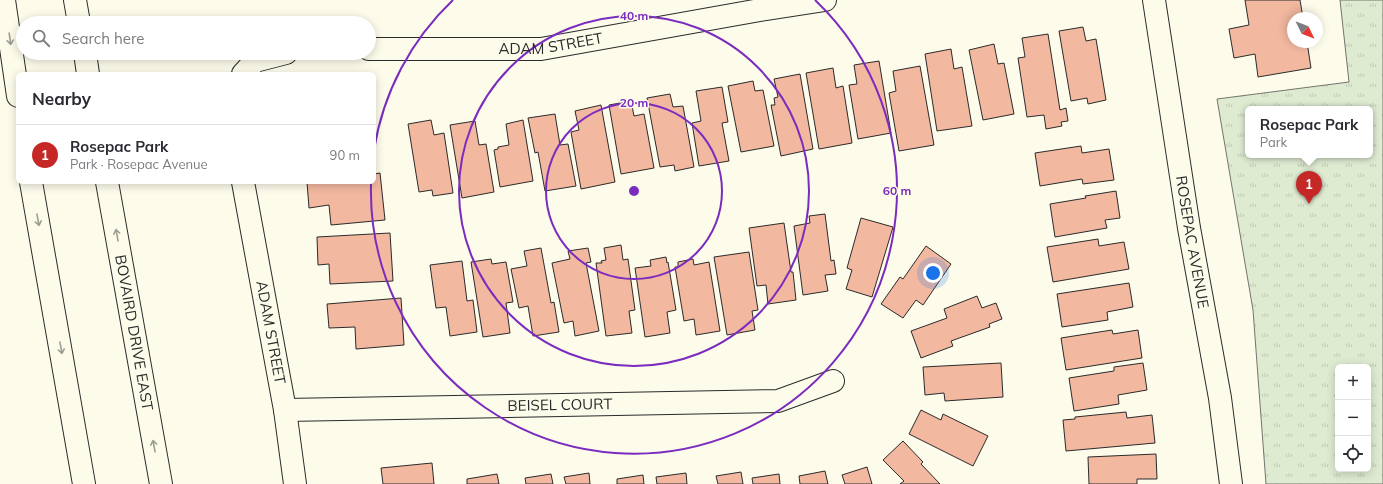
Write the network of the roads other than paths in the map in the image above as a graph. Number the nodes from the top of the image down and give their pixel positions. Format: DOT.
graph roads {
  1 [pos="4,0"];
  2 [pos="75,0"];
  3 [pos="825,0"];
  4 [pos="1154,0"];
  5 [pos="78,16"];
  6 [pos="376,49"];
  7 [pos="86,60"];
  8 [pos="259,60"];
  9 [pos="88,72"];
  10 [pos="245,72"];
  11 [pos="16,82"];
  12 [pos="31,184"];
  13 [pos="107,184"];
  14 [pos="243,184"];
  15 [pos="833,381"];
  16 [pos="285,410"];
  17 [pos="84,484"];
  18 [pos="161,484"];
  19 [pos="295,484"];
  20 [pos="1231,484"];
  1 -- 11 [label="street, one-way"];
  2 -- 5 [label="street"];
  3 -- 6 [label="street, ADAM STREET"];
  4 -- 20 [label="street, ROSEPAC AVENUE"];
  7 -- 9 [label="street"];
  8 -- 10 [label="street"];
  12 -- 17 [label="street, one-way"];
  18 -- 13 [label="street, BOVAIRD DRIVE EAST, one-way"];
  14 -- 16 [label="street, ADAM STREET"];
  15 -- 16 [label="street, BEISEL COURT"];
  16 -- 19 [label="street, ADAM STREET"];
}
